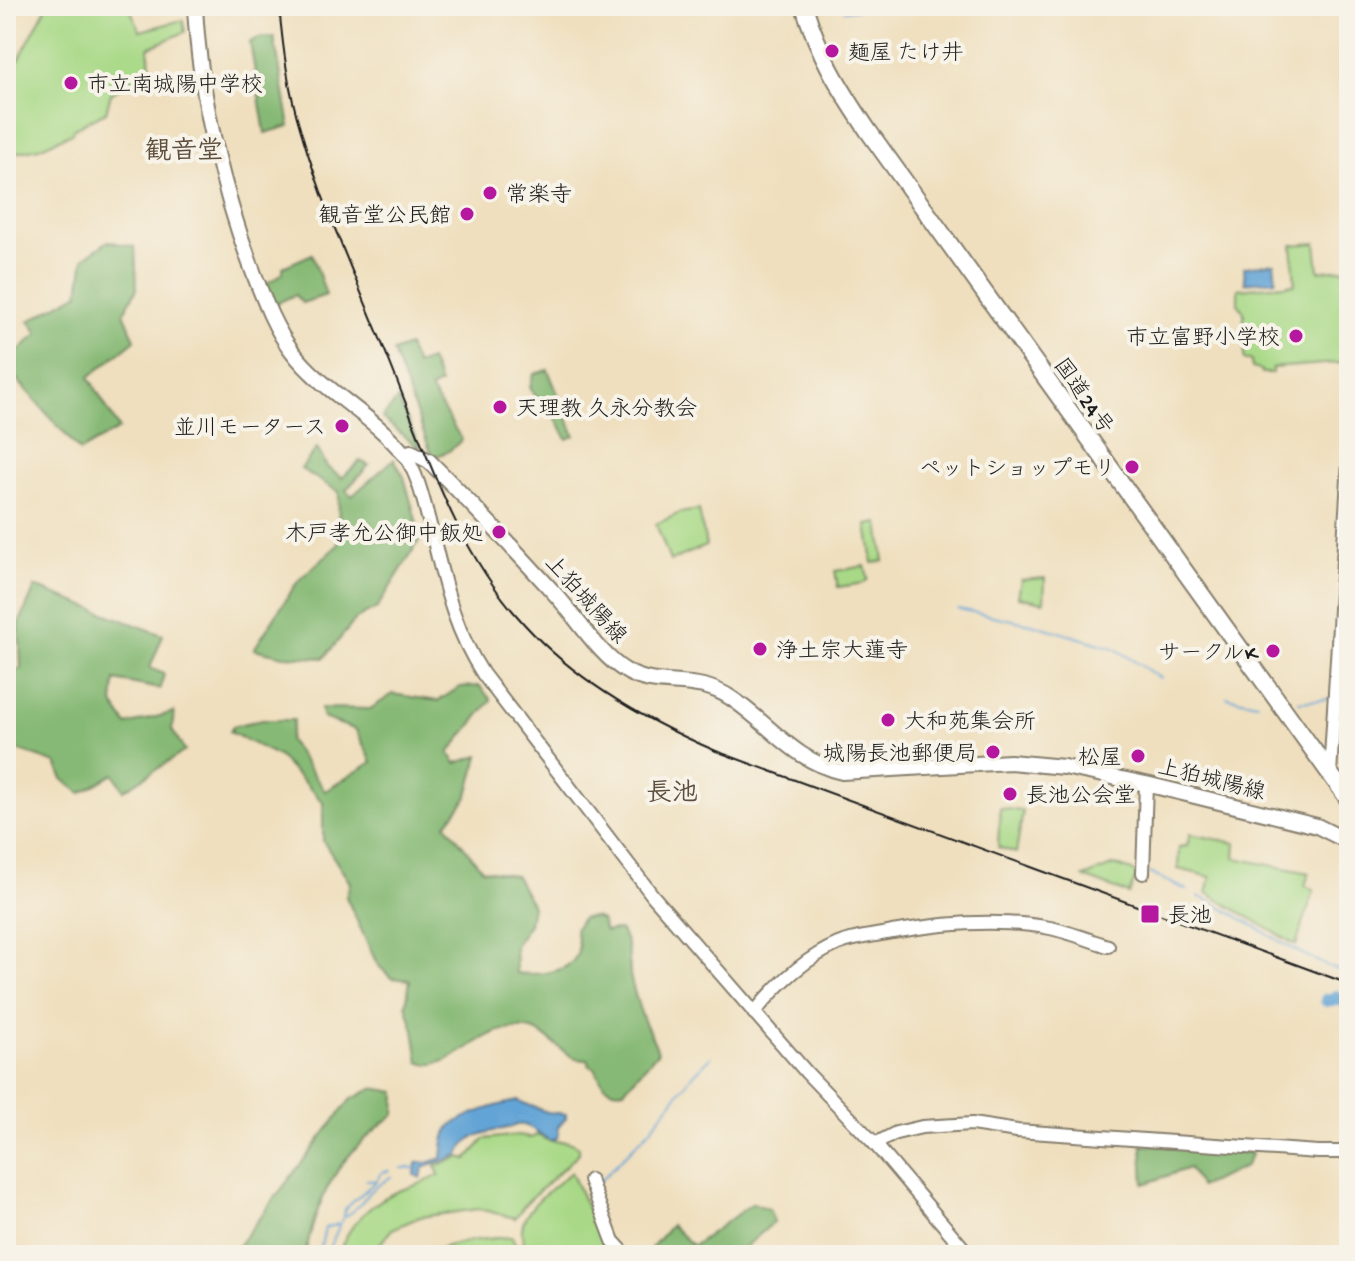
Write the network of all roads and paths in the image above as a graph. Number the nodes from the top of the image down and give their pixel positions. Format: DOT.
graph roads {
  1 [pos="195,6"];
  2 [pos="804,6"];
  3 [pos="404,454"];
  4 [pos="1349,462"];
  5 [pos="1330,774"];
  6 [pos="1146,784"];
  7 [pos="1349,800"];
  8 [pos="1349,842"];
  9 [pos="1143,873"];
  10 [pos="1108,946"];
  11 [pos="754,1013"];
  12 [pos="875,1144"];
  13 [pos="1349,1152"];
  14 [pos="590,1180"];
  15 [pos="626,1255"];
  16 [pos="969,1255"];
  1 -- 3 [label="main road, 上狛城陽線"];
  2 -- 5 [label="highway, 国道24号"];
  3 -- 6 [label="main road, 上狛城陽線"];
  3 -- 11 [label="street"];
  4 -- 5 [label="street"];
  5 -- 7 [label="highway, 国道24号"];
  6 -- 8 [label="main road, 上狛城陽線"];
  6 -- 9 [label="street"];
  10 -- 11 [label="street"];
  11 -- 12 [label="street"];
  12 -- 13 [label="street"];
  12 -- 16 [label="street"];
  14 -- 15 [label="street"];
}
